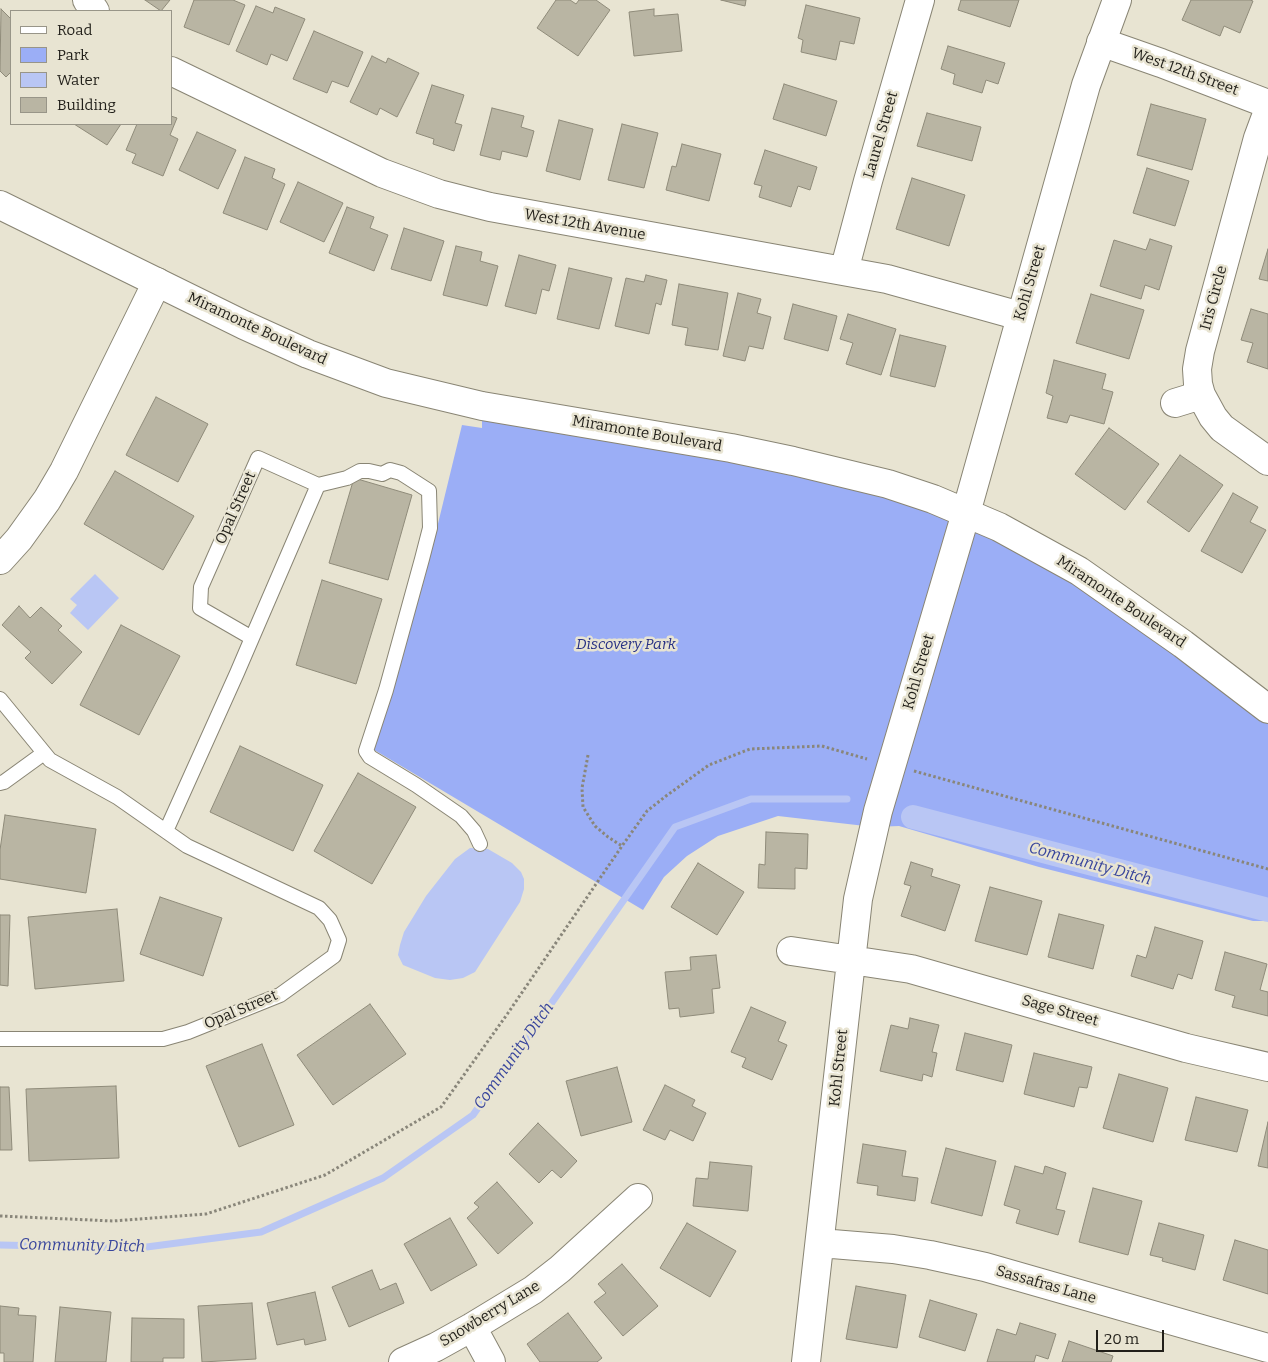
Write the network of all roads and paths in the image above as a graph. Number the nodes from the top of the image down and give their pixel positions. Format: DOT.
graph roads {
  1 [pos="920,0"];
  2 [pos="1117,0"];
  3 [pos="1101,42"];
  4 [pos="172,71"];
  5 [pos="1268,104"];
  6 [pos="1268,111"];
  7 [pos="0,205"];
  8 [pos="844,271"];
  9 [pos="157,282"];
  10 [pos="1020,316"];
  11 [pos="1201,395"];
  12 [pos="1175,403"];
  13 [pos="1268,461"];
  14 [pos="318,484"];
  15 [pos="966,512"];
  16 [pos="0,560"];
  17 [pos="252,638"];
  18 [pos="0,699"];
  19 [pos="1268,708"];
  20 [pos="44,753"];
  21 [pos="588,755"];
  22 [pos="891,765"];
  23 [pos="0,783"];
  24 [pos="166,831"];
  25 [pos="480,844"];
  26 [pos="622,846"];
  27 [pos="1268,869"];
  28 [pos="791,951"];
  29 [pos="850,960"];
  30 [pos="0,1039"];
  31 [pos="1268,1067"];
  32 [pos="638,1198"];
  33 [pos="0,1216"];
  34 [pos="820,1243"];
  35 [pos="472,1327"];
  36 [pos="1268,1348"];
  37 [pos="403,1362"];
  38 [pos="491,1362"];
  39 [pos="806,1362"];
  1 -- 8 [label="street, Laurel Street"];
  2 -- 3 [label="street, Kohl Street"];
  3 -- 5 [label="street, West 12th Street"];
  3 -- 10 [label="street, Kohl Street"];
  4 -- 8 [label="street, West 12th Avenue"];
  6 -- 11 [label="street, Iris Circle"];
  7 -- 9 [label="street, Miramonte Boulevard"];
  8 -- 10 [label="street, West 12th Avenue"];
  9 -- 15 [label="street, Miramonte Boulevard"];
  9 -- 16 [label="street"];
  10 -- 15 [label="street, Kohl Street"];
  11 -- 12 [label="street"];
  11 -- 13 [label="street, Iris Circle"];
  14 -- 17 [label="lane"];
  14 -- 17 [label="lane, Opal Street"];
  14 -- 25 [label="lane"];
  15 -- 19 [label="street, Miramonte Boulevard"];
  15 -- 22 [label="street, Kohl Street"];
  17 -- 24 [label="lane"];
  18 -- 20 [label="lane, Opal Street"];
  20 -- 23 [label="lane"];
  20 -- 24 [label="lane, Opal Street"];
  21 -- 26 [label="path"];
  22 -- 26 [label="path"];
  22 -- 27 [label="path"];
  22 -- 29 [label="street, Kohl Street"];
  24 -- 30 [label="lane, Opal Street"];
  26 -- 33 [label="path"];
  28 -- 29 [label="street, Sage Street"];
  29 -- 31 [label="street, Sage Street"];
  29 -- 34 [label="street, Kohl Street"];
  32 -- 35 [label="street, Snowberry Lane"];
  34 -- 36 [label="street, Sassafras Lane"];
  34 -- 39 [label="street, Kohl Street"];
  35 -- 37 [label="street, Snowberry Lane"];
  35 -- 38 [label="street"];
}
